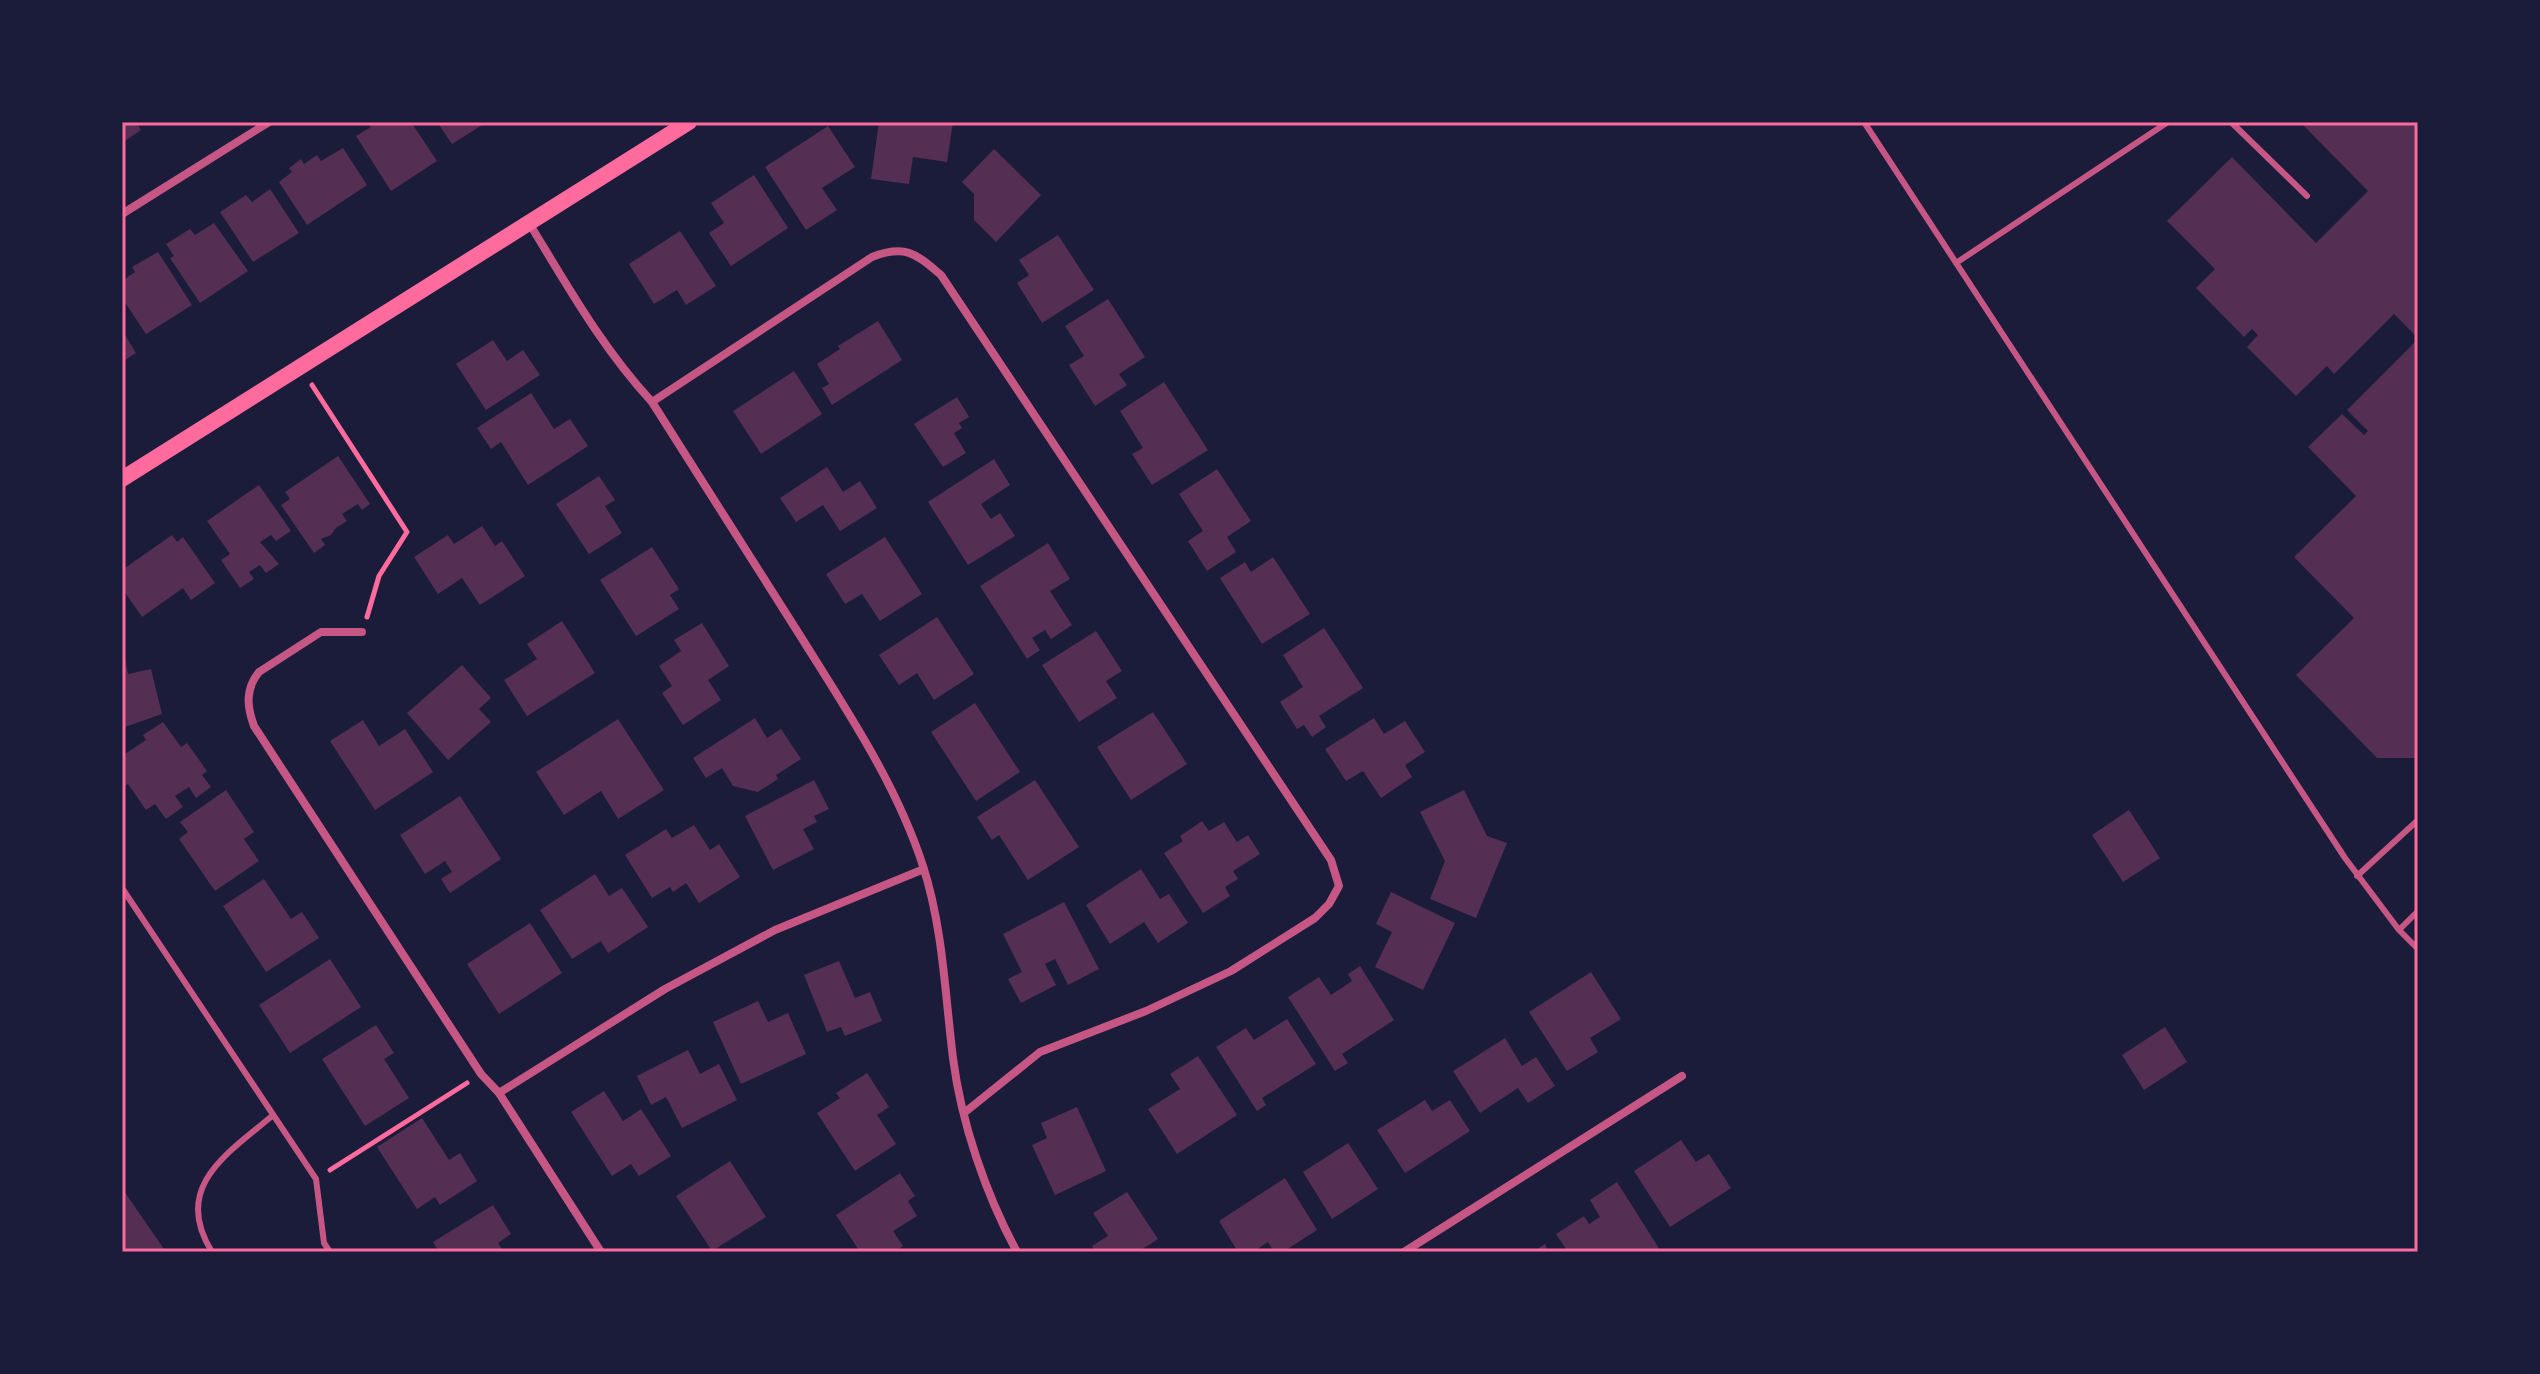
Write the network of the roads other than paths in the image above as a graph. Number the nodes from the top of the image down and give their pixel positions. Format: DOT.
graph roads {
  1 [pos="269,122"];
  2 [pos="689,122"];
  3 [pos="1864,122"];
  4 [pos="2168,122"];
  5 [pos="2231,122"];
  6 [pos="2307,196"];
  7 [pos="122,214"];
  8 [pos="529,223"];
  9 [pos="1956,263"];
  10 [pos="652,402"];
  11 [pos="122,479"];
  12 [pos="362,632"];
  13 [pos="2418,820"];
  14 [pos="924,869"];
  15 [pos="2357,876"];
  16 [pos="122,888"];
  17 [pos="2418,911"];
  18 [pos="2399,930"];
  19 [pos="2418,949"];
  20 [pos="1682,1076"];
  21 [pos="499,1093"];
  22 [pos="964,1113"];
  23 [pos="272,1116"];
  24 [pos="212,1252"];
  25 [pos="330,1252"];
  26 [pos="601,1252"];
  27 [pos="1017,1252"];
  28 [pos="1404,1252"];
  1 -- 7 [label="street"];
  2 -- 8 [label="main road"];
  3 -- 9 [label="lane"];
  4 -- 9 [label="lane"];
  5 -- 6 [label="lane"];
  8 -- 10 [label="street"];
  8 -- 11 [label="main road"];
  9 -- 15 [label="lane"];
  10 -- 14 [label="street"];
  10 -- 22 [label="street"];
  12 -- 21 [label="street"];
  13 -- 15 [label="lane"];
  14 -- 21 [label="street"];
  14 -- 22 [label="street"];
  15 -- 18 [label="lane"];
  16 -- 23 [label="lane"];
  17 -- 18 [label="lane"];
  18 -- 19 [label="lane"];
  20 -- 28 [label="street"];
  21 -- 26 [label="street"];
  22 -- 27 [label="street"];
  23 -- 24 [label="lane"];
  23 -- 25 [label="lane"];
}
